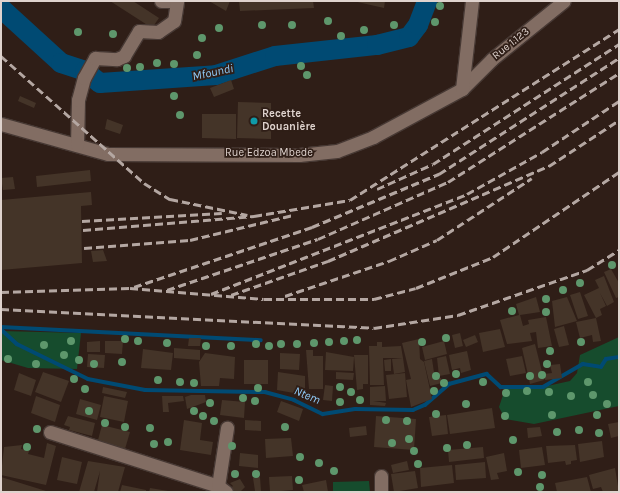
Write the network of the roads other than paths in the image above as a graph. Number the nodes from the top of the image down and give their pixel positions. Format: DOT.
graph roads {
  1 [pos="161,1"];
  2 [pos="176,1"];
  3 [pos="472,1"];
  4 [pos="564,1"];
  5 [pos="462,90"];
  6 [pos="1,124"];
  7 [pos="77,145"];
  8 [pos="227,428"];
  9 [pos="50,432"];
  10 [pos="381,476"];
  11 [pos="222,489"];
  12 [pos="381,492"];
  1 -- 2 [label="street"];
  2 -- 7 [label="street"];
  3 -- 5 [label="street"];
  4 -- 5 [label="street, Rue 1.123"];
  5 -- 7 [label="street, Rue Edzoa Mbede"];
  6 -- 7 [label="street, Rue Edzoa Mbede"];
  8 -- 11 [label="street"];
  9 -- 11 [label="street"];
  10 -- 12 [label="street"];
}
